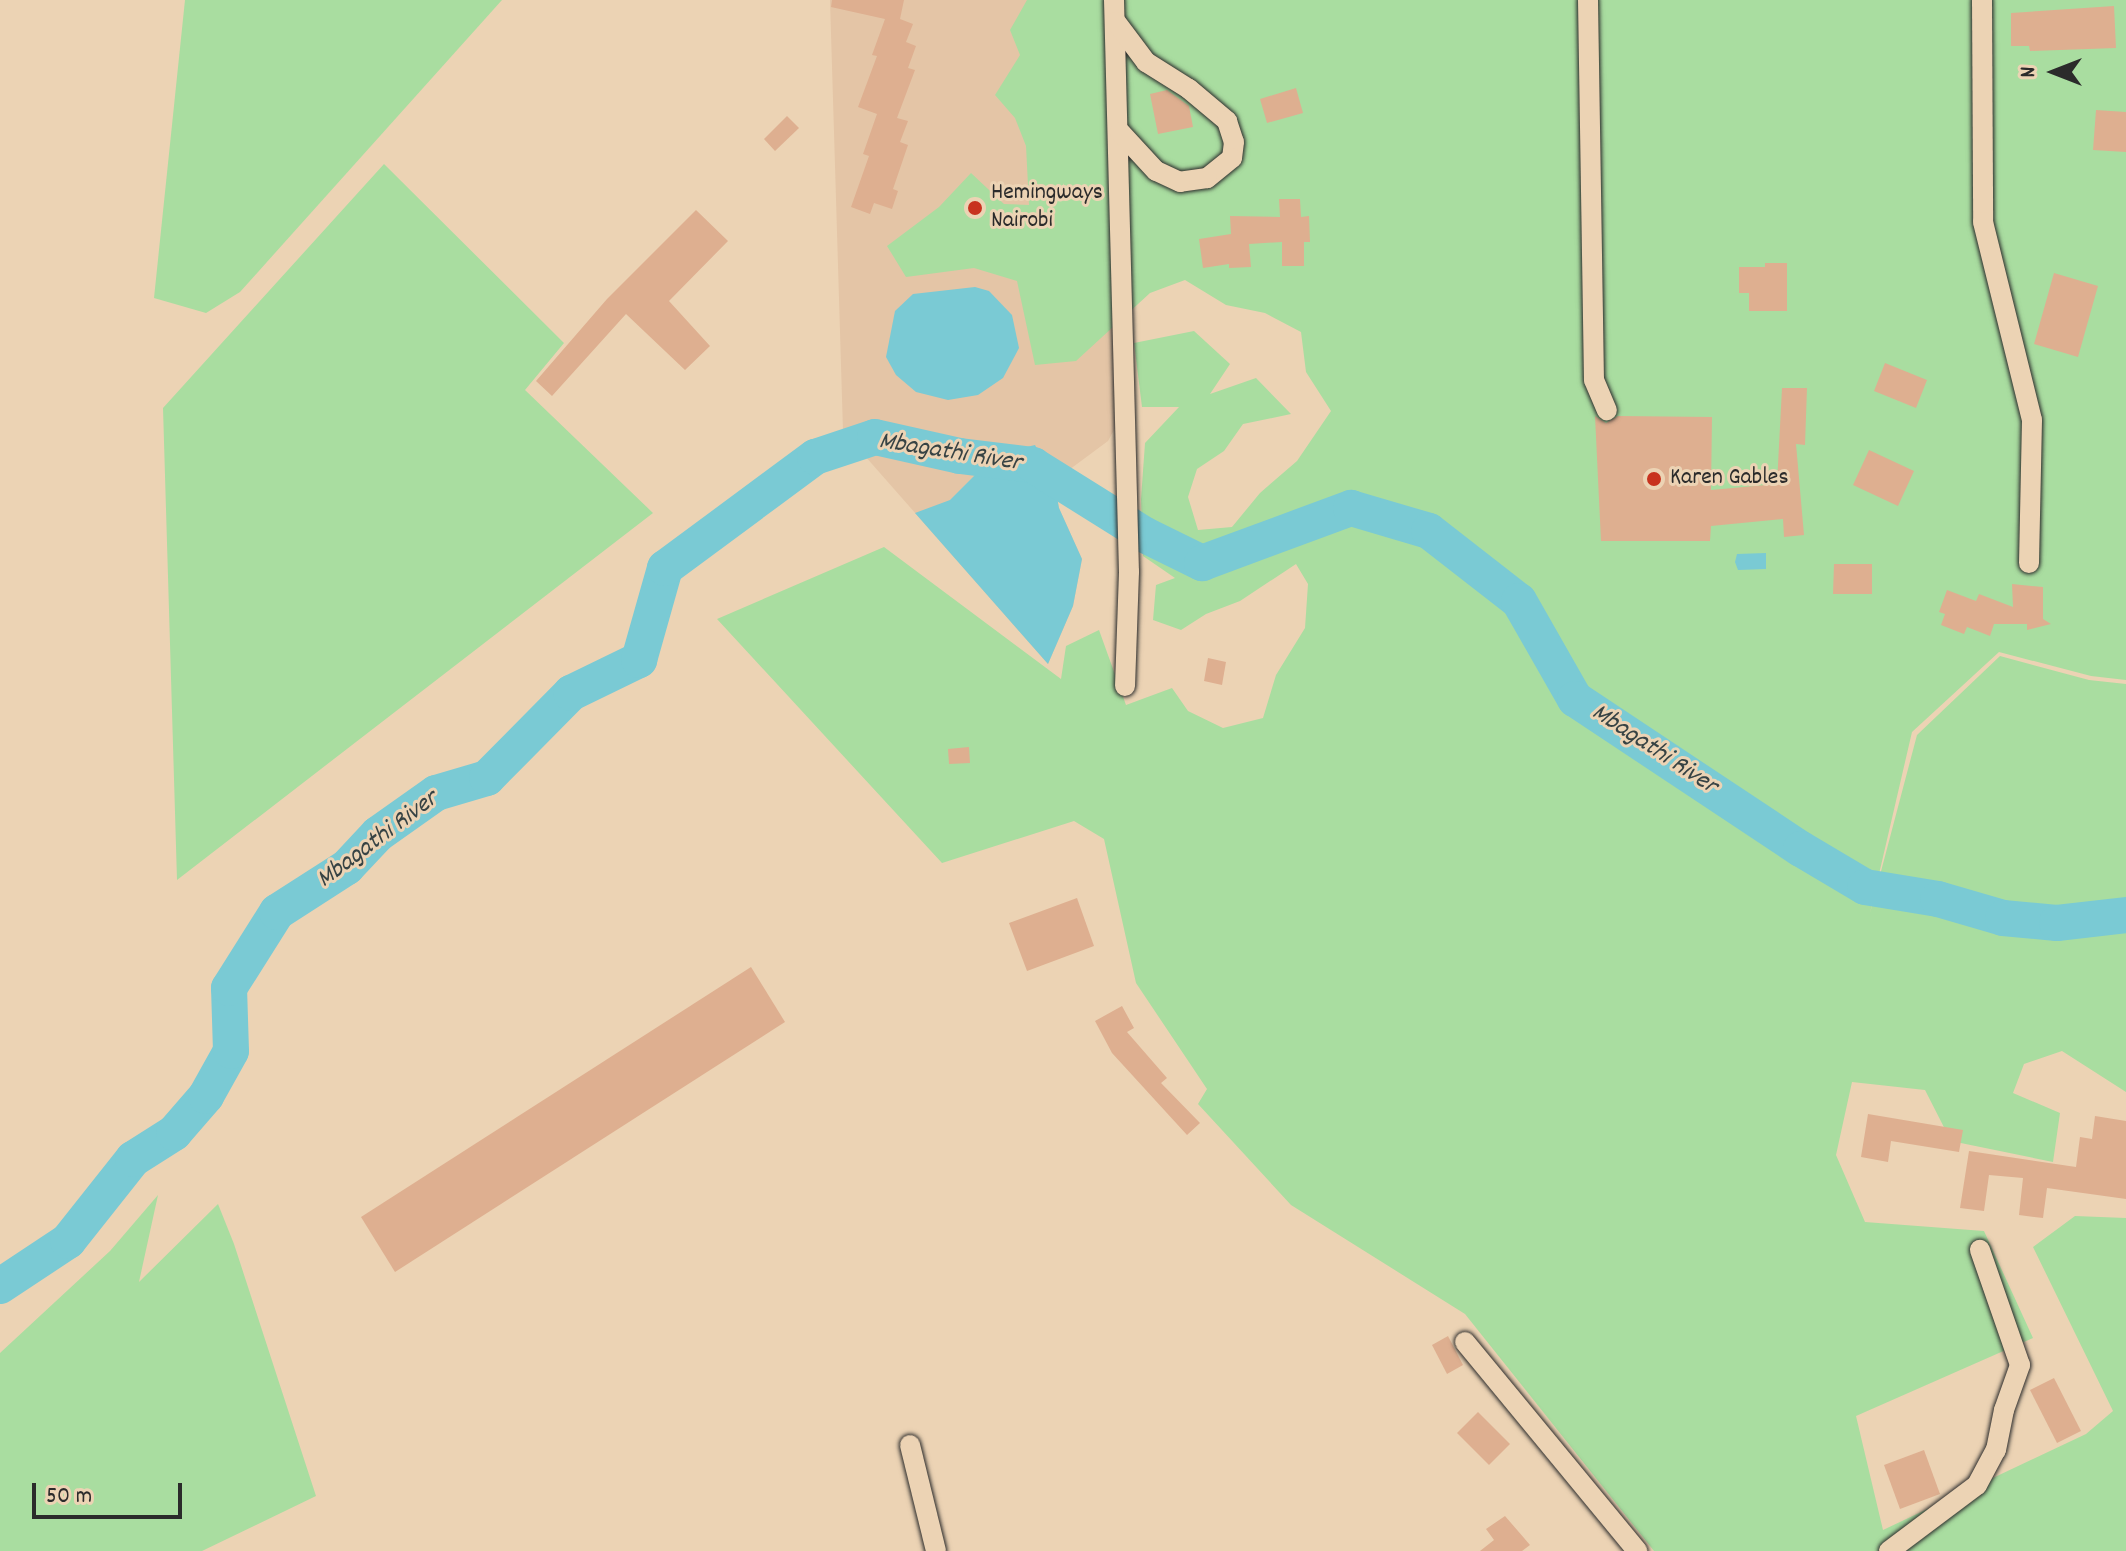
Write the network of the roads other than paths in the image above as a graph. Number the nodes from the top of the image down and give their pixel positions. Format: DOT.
graph roads {
  1 [pos="1114,0"];
  2 [pos="1588,0"];
  3 [pos="1982,0"];
  4 [pos="1116,22"];
  5 [pos="1120,132"];
  6 [pos="1607,410"];
  7 [pos="2029,563"];
  8 [pos="1125,686"];
  9 [pos="1980,1250"];
  10 [pos="1465,1342"];
  11 [pos="910,1445"];
  12 [pos="936,1551"];
  13 [pos="1637,1551"];
  14 [pos="1889,1551"];
  1 -- 4 [label="street"];
  2 -- 6 [label="street"];
  3 -- 7 [label="street"];
  4 -- 5 [label="street"];
  4 -- 5 [label="street"];
  5 -- 8 [label="street"];
  9 -- 14 [label="street"];
  10 -- 13 [label="street"];
  11 -- 12 [label="street"];
}
